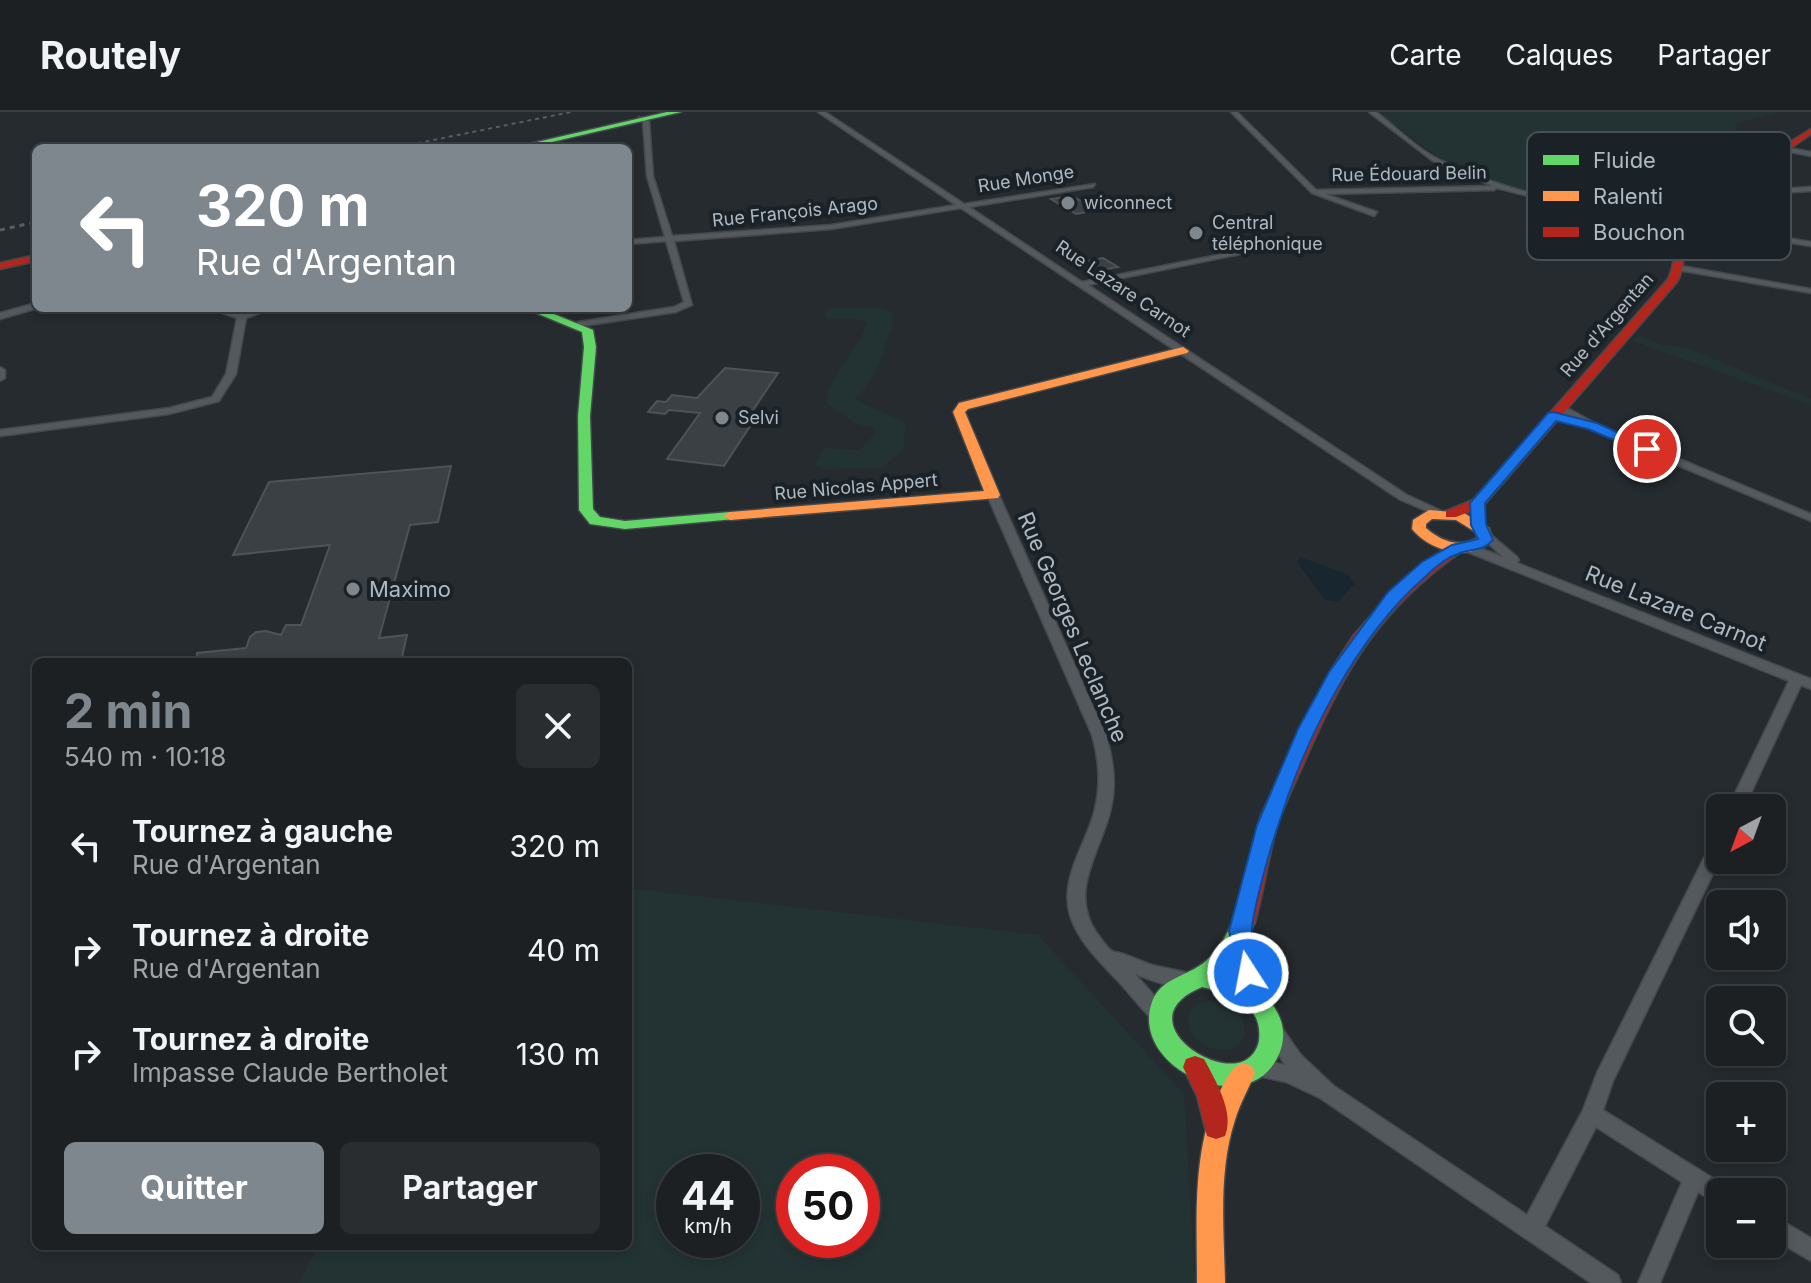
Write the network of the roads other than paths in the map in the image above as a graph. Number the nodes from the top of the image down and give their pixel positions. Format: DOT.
graph roads {
  1 [pos="666,112"];
  2 [pos="677,112"];
  3 [pos="821,112"];
  4 [pos="1234,112"];
  5 [pos="1372,112"];
  6 [pos="643,118"];
  7 [pos="587,131"];
  8 [pos="1811,131"];
  9 [pos="526,144"];
  10 [pos="532,144"];
  11 [pos="1791,144"];
  12 [pos="1791,150"];
  13 [pos="1811,154"];
  14 [pos="1093,185"];
  15 [pos="1504,188"];
  16 [pos="1811,189"];
  17 [pos="1791,190"];
  18 [pos="1314,192"];
  19 [pos="1527,194"];
  20 [pos="964,206"];
  21 [pos="1374,214"];
  22 [pos="669,241"];
  23 [pos="1791,241"];
  24 [pos="632,242"];
  25 [pos="1811,244"];
  26 [pos="1245,251"];
  27 [pos="32,260"];
  28 [pos="1680,260"];
  29 [pos="0,268"];
  30 [pos="1681,268"];
  31 [pos="1083,284"];
  32 [pos="1811,291"];
  33 [pos="32,307"];
  34 [pos="226,312"];
  35 [pos="257,312"];
  36 [pos="540,312"];
  37 [pos="0,316"];
  38 [pos="242,317"];
  39 [pos="582,328"];
  40 [pos="1183,351"];
  41 [pos="0,370"];
  42 [pos="0,378"];
  43 [pos="1556,412"];
  44 [pos="0,433"];
  45 [pos="993,495"];
  46 [pos="1403,497"];
  47 [pos="1478,503"];
  48 [pos="1445,513"];
  49 [pos="1811,518"];
  50 [pos="1418,523"];
  51 [pos="1482,531"];
  52 [pos="1432,540"];
  53 [pos="1463,548"];
  54 [pos="1428,566"];
  55 [pos="1526,570"];
  56 [pos="1804,681"];
  57 [pos="1743,794"];
  58 [pos="1706,871"];
  59 [pos="1240,931"];
  60 [pos="1106,954"];
  61 [pos="1195,978"];
  62 [pos="1258,1001"];
  63 [pos="1161,1017"];
  64 [pos="1274,1032"];
  65 [pos="1195,1067"];
  66 [pos="1250,1071"];
  67 [pos="1327,1092"];
  68 [pos="1592,1114"];
  69 [pos="1216,1128"];
  70 [pos="1694,1178"];
  71 [pos="1706,1185"];
  72 [pos="1531,1230"];
  73 [pos="1786,1235"];
  74 [pos="1811,1250"];
  75 [pos="1211,1283"];
  76 [pos="1610,1283"];
  77 [pos="1649,1283"];
  1 -- 6 [label="main road"];
  2 -- 6 [label="main road"];
  3 -- 20 [label="street, Rue Lazare Carnot"];
  4 -- 18 [label="street"];
  5 -- 15 [label="street"];
  6 -- 7 [label="main road"];
  6 -- 22 [label="street"];
  7 -- 9 [label="main road"];
  7 -- 10 [label="main road"];
  8 -- 11 [label="main road"];
  12 -- 13 [label="street"];
  14 -- 20 [label="street, Rue Monge"];
  15 -- 18 [label="street, Rue Édouard Belin"];
  15 -- 19 [label="street"];
  16 -- 17 [label="street"];
  18 -- 21 [label="street"];
  20 -- 22 [label="street, Rue François Arago"];
  20 -- 31 [label="street, Rue Lazare Carnot"];
  22 -- 24 [label="street, Rue François Arago"];
  22 -- 39 [label="street"];
  23 -- 25 [label="street"];
  26 -- 31 [label="street"];
  27 -- 29 [label="main road"];
  28 -- 30 [label="main road, Rue d'Argentan"];
  30 -- 32 [label="street"];
  30 -- 43 [label="main road, Rue d'Argentan"];
  31 -- 40 [label="street, Rue Lazare Carnot"];
  33 -- 37 [label="street"];
  34 -- 38 [label="street"];
  35 -- 38 [label="street"];
  36 -- 39 [label="main road"];
  38 -- 44 [label="street"];
  39 -- 45 [label="main road, Rue Nicolas Appert"];
  40 -- 45 [label="main road"];
  40 -- 46 [label="street, Rue Lazare Carnot"];
  41 -- 42 [label="street"];
  43 -- 47 [label="main road, Rue d'Argentan"];
  43 -- 49 [label="street"];
  45 -- 60 [label="street, Rue Georges Leclanche"];
  46 -- 48 [label="street, Rue Lazare Carnot"];
  46 -- 50 [label="street, Rue Lazare Carnot"];
  47 -- 48 [label="main road, Rue d'Argentan"];
  47 -- 51 [label="main road"];
  48 -- 50 [label="main road, Rue d'Argentan"];
  48 -- 51 [label="main road"];
  50 -- 52 [label="main road"];
  51 -- 53 [label="main road"];
  51 -- 55 [label="street, Rue Lazare Carnot"];
  52 -- 53 [label="main road"];
  52 -- 54 [label="main road"];
  53 -- 54 [label="main road"];
  53 -- 55 [label="street, Rue Lazare Carnot"];
  54 -- 59 [label="main road"];
  55 -- 56 [label="street, Rue Lazare Carnot"];
  56 -- 57 [label="street"];
  58 -- 68 [label="street"];
  59 -- 61 [label="main road"];
  59 -- 62 [label="main road"];
  60 -- 61 [label="street"];
  60 -- 63 [label="street, Rue Georges Leclanche"];
  61 -- 62 [label="main road"];
  61 -- 63 [label="main road"];
  62 -- 64 [label="main road"];
  63 -- 65 [label="main road"];
  64 -- 66 [label="main road"];
  64 -- 67 [label="street"];
  65 -- 66 [label="main road"];
  65 -- 69 [label="main road"];
  66 -- 67 [label="street"];
  66 -- 69 [label="main road"];
  67 -- 72 [label="street"];
  68 -- 70 [label="street"];
  68 -- 72 [label="street"];
  69 -- 75 [label="main road"];
  70 -- 71 [label="street"];
  70 -- 77 [label="street"];
  72 -- 76 [label="street"];
  73 -- 74 [label="street"];
}
